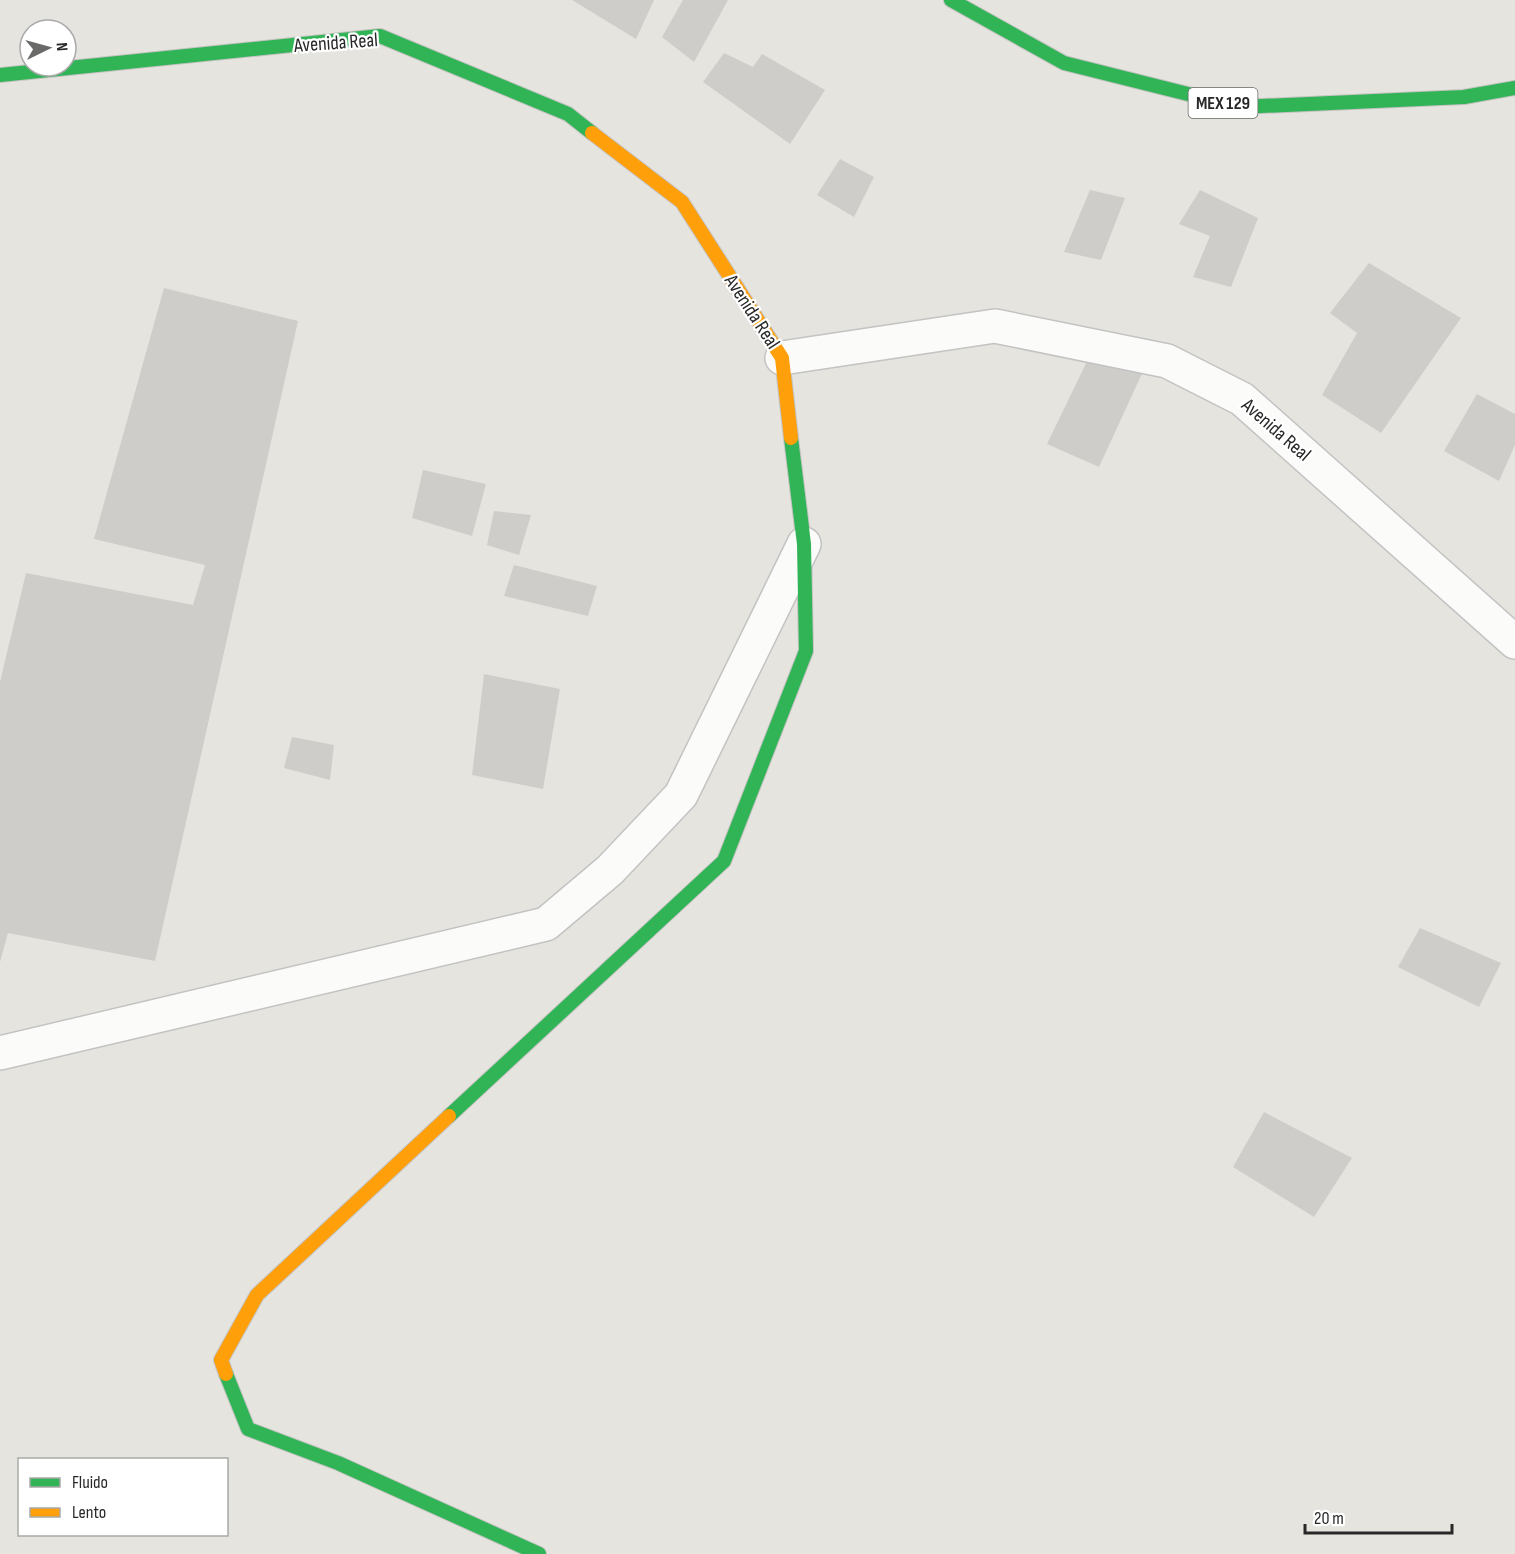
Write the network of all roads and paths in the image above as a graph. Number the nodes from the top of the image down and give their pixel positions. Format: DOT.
graph roads {
  1 [pos="951,0"];
  2 [pos="0,75"];
  3 [pos="1515,88"];
  4 [pos="782,358"];
  5 [pos="804,544"];
  6 [pos="1515,642"];
  7 [pos="0,1053"];
  8 [pos="539,1554"];
  1 -- 3 [label="street, MEX 129"];
  2 -- 4 [label="street, Avenida Real"];
  4 -- 5 [label="street"];
  4 -- 6 [label="street, Avenida Real"];
  5 -- 7 [label="street"];
  5 -- 8 [label="street"];
}
